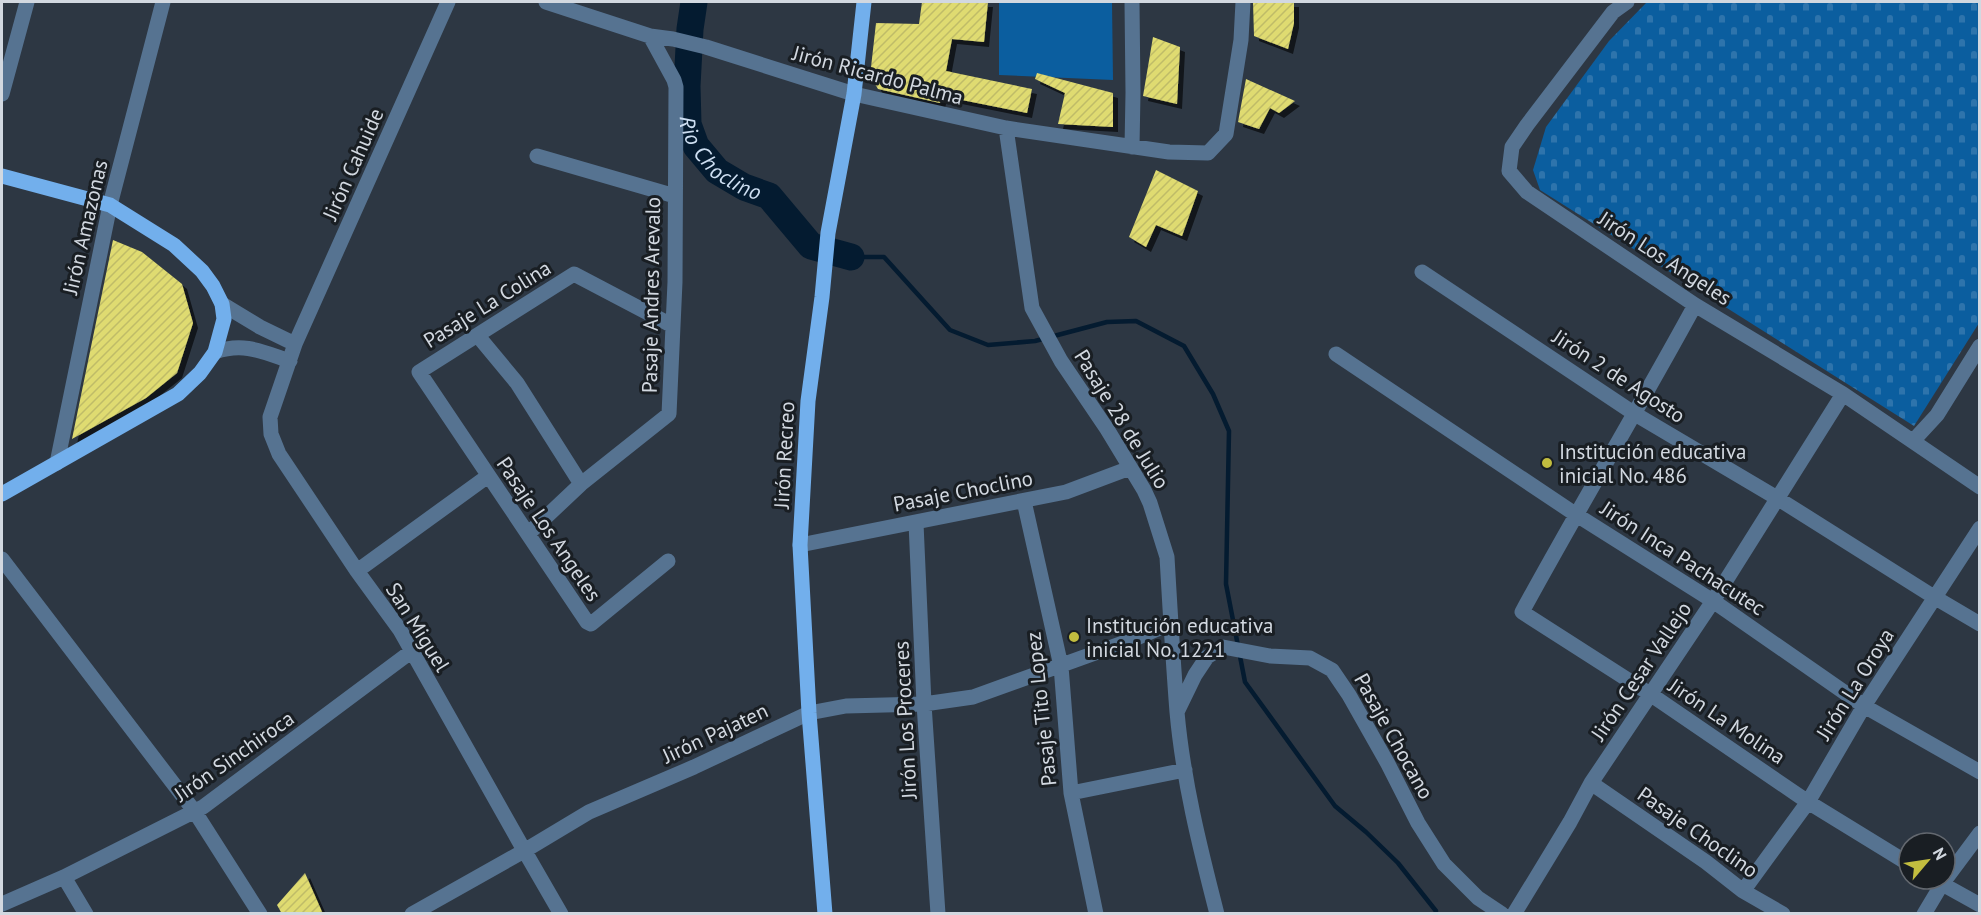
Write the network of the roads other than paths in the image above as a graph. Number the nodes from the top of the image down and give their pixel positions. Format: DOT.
graph roads {
  1 [pos="27,2"];
  2 [pos="163,2"];
  3 [pos="448,2"];
  4 [pos="546,2"];
  5 [pos="864,2"];
  6 [pos="1132,2"];
  7 [pos="1243,2"];
  8 [pos="1627,2"];
  9 [pos="650,36"];
  10 [pos="2,94"];
  11 [pos="854,94"];
  12 [pos="1006,128"];
  13 [pos="1131,147"];
  14 [pos="537,156"];
  15 [pos="2,176"];
  16 [pos="675,196"];
  17 [pos="110,205"];
  18 [pos="1422,272"];
  19 [pos="222,304"];
  20 [pos="1695,305"];
  21 [pos="674,326"];
  22 [pos="478,336"];
  23 [pos="295,344"];
  24 [pos="1980,346"];
  25 [pos="215,352"];
  26 [pos="1336,354"];
  27 [pos="290,361"];
  28 [pos="1974,367"];
  29 [pos="419,372"];
  30 [pos="1843,394"];
  31 [pos="1635,414"];
  32 [pos="1913,441"];
  33 [pos="57,463"];
  34 [pos="1130,468"];
  35 [pos="488,476"];
  36 [pos="581,484"];
  37 [pos="1980,488"];
  38 [pos="2,494"];
  39 [pos="1777,498"];
  40 [pos="1024,501"];
  41 [pos="1575,514"];
  42 [pos="916,523"];
  43 [pos="1980,528"];
  44 [pos="529,534"];
  45 [pos="800,545"];
  46 [pos="2,558"];
  47 [pos="668,561"];
  48 [pos="357,571"];
  49 [pos="1934,597"];
  50 [pos="1713,601"];
  51 [pos="1171,623"];
  52 [pos="1980,624"];
  53 [pos="412,651"];
  54 [pos="1061,666"];
  55 [pos="1650,694"];
  56 [pos="924,704"];
  57 [pos="1864,706"];
  58 [pos="809,712"];
  59 [pos="1177,713"];
  60 [pos="1185,770"];
  61 [pos="1980,772"];
  62 [pos="1591,783"];
  63 [pos="1071,793"];
  64 [pos="1808,802"];
  65 [pos="195,812"];
  66 [pos="1980,833"];
  67 [pos="524,851"];
  68 [pos="1897,857"];
  69 [pos="1957,859"];
  70 [pos="64,877"];
  71 [pos="1743,891"];
  72 [pos="1934,891"];
  73 [pos="1956,891"];
  74 [pos="2,904"];
  75 [pos="1980,905"];
  76 [pos="86,914"];
  77 [pos="260,914"];
  78 [pos="412,914"];
  79 [pos="561,914"];
  80 [pos="825,914"];
  81 [pos="938,914"];
  82 [pos="1096,914"];
  83 [pos="1217,914"];
  84 [pos="1502,914"];
  85 [pos="1514,914"];
  86 [pos="1783,914"];
  87 [pos="1924,914"];
  1 -- 10 [label="street"];
  2 -- 17 [label="street, Jirón Amazonas"];
  3 -- 23 [label="street, Jirón Cahuide"];
  4 -- 9 [label="street, Jirón Ricardo Palma"];
  5 -- 11 [label="main road, Jirón Recreo"];
  6 -- 13 [label="street"];
  7 -- 13 [label="street, Jirón Ricardo Palma"];
  8 -- 20 [label="street, Jirón Los Angeles"];
  9 -- 11 [label="street, Jirón Ricardo Palma"];
  9 -- 16 [label="street, Pasaje Andres Arevalo"];
  11 -- 12 [label="street, Jirón Ricardo Palma"];
  11 -- 45 [label="main road, Jirón Recreo"];
  12 -- 13 [label="street, Jirón Ricardo Palma"];
  12 -- 34 [label="street, Pasaje 28 de Julio"];
  14 -- 16 [label="street"];
  15 -- 17 [label="main road"];
  16 -- 21 [label="street, Pasaje Andres Arevalo"];
  17 -- 19 [label="main road"];
  17 -- 33 [label="street, Jirón Amazonas"];
  18 -- 31 [label="street, Jirón 2 de Agosto"];
  19 -- 23 [label="street"];
  19 -- 25 [label="main road"];
  20 -- 30 [label="street, Jirón Los Angeles"];
  20 -- 31 [label="street"];
  21 -- 22 [label="street, Pasaje La Colina"];
  21 -- 36 [label="street, Pasaje Andres Arevalo"];
  22 -- 29 [label="street, Pasaje La Colina"];
  22 -- 36 [label="street"];
  23 -- 27 [label="street, San Miguel"];
  24 -- 28 [label="street"];
  25 -- 27 [label="street"];
  25 -- 33 [label="main road"];
  26 -- 41 [label="street, Jirón Inca Pachacutec"];
  27 -- 48 [label="street, San Miguel"];
  28 -- 32 [label="street"];
  29 -- 35 [label="street, Pasaje Los Angeles"];
  30 -- 32 [label="street, Jirón Los Angeles"];
  30 -- 39 [label="street, Jirón Cesar Vallejo"];
  31 -- 39 [label="street, Jirón 2 de Agosto"];
  31 -- 41 [label="street"];
  32 -- 37 [label="street, Jirón Los Angeles"];
  33 -- 38 [label="main road"];
  34 -- 40 [label="street, Pasaje Choclino"];
  34 -- 51 [label="street, Pasaje 28 de Julio"];
  35 -- 44 [label="street, Pasaje Los Angeles"];
  35 -- 48 [label="street"];
  36 -- 44 [label="street, Pasaje Andres Arevalo"];
  39 -- 49 [label="street, Jirón 2 de Agosto"];
  39 -- 50 [label="street, Jirón Cesar Vallejo"];
  40 -- 42 [label="street, Pasaje Choclino"];
  40 -- 54 [label="street, Pasaje Tito Lopez"];
  41 -- 50 [label="street, Jirón Inca Pachacutec"];
  41 -- 55 [label="street, Jirón La Molina"];
  42 -- 45 [label="street, Pasaje Choclino"];
  42 -- 56 [label="street, Jirón Los Proceres"];
  43 -- 49 [label="street, Jirón La Oroya"];
  44 -- 47 [label="street, Pasaje Los Angeles"];
  45 -- 58 [label="main road, Jirón Recreo"];
  46 -- 65 [label="street"];
  48 -- 53 [label="street, San Miguel"];
  49 -- 52 [label="street, Jirón 2 de Agosto"];
  49 -- 57 [label="street, Jirón La Oroya"];
  50 -- 55 [label="street, Jirón Cesar Vallejo"];
  50 -- 57 [label="street, Jirón Inca Pachacutec"];
  51 -- 54 [label="street, Jirón Pajaten"];
  51 -- 59 [label="street, Pasaje 28 de Julio"];
  53 -- 65 [label="street, Jirón Sinchiroca"];
  53 -- 67 [label="street, San Miguel"];
  54 -- 56 [label="street, Jirón Pajaten"];
  54 -- 63 [label="street, Pasaje Tito Lopez"];
  55 -- 62 [label="street, Jirón Cesar Vallejo"];
  55 -- 64 [label="street, Jirón La Molina"];
  56 -- 58 [label="street, Jirón Pajaten"];
  56 -- 81 [label="street, Jirón Los Proceres"];
  57 -- 61 [label="street, Jirón Inca Pachacutec"];
  57 -- 64 [label="street, Jirón La Oroya"];
  58 -- 67 [label="street, Jirón Pajaten"];
  58 -- 80 [label="main road, Jirón Recreo"];
  59 -- 60 [label="street, Pasaje 28 de Julio"];
  59 -- 84 [label="street, Pasaje Chocano"];
  60 -- 63 [label="street"];
  60 -- 83 [label="street, Pasaje 28 de Julio"];
  62 -- 71 [label="street, Pasaje Choclino"];
  62 -- 85 [label="street, Jirón Cesar Vallejo"];
  63 -- 82 [label="street, Pasaje Tito Lopez"];
  64 -- 68 [label="street, Jirón La Molina"];
  64 -- 71 [label="street, Jirón La Oroya"];
  65 -- 70 [label="street, Jirón Sinchiroca"];
  65 -- 77 [label="street"];
  66 -- 69 [label="street"];
  67 -- 78 [label="street, Jirón Pajaten"];
  67 -- 79 [label="street, San Miguel"];
  70 -- 74 [label="street, Jirón Sinchiroca"];
  70 -- 76 [label="street"];
  71 -- 86 [label="street, Pasaje Choclino"];
  72 -- 87 [label="street"];
  73 -- 75 [label="street"];
}
